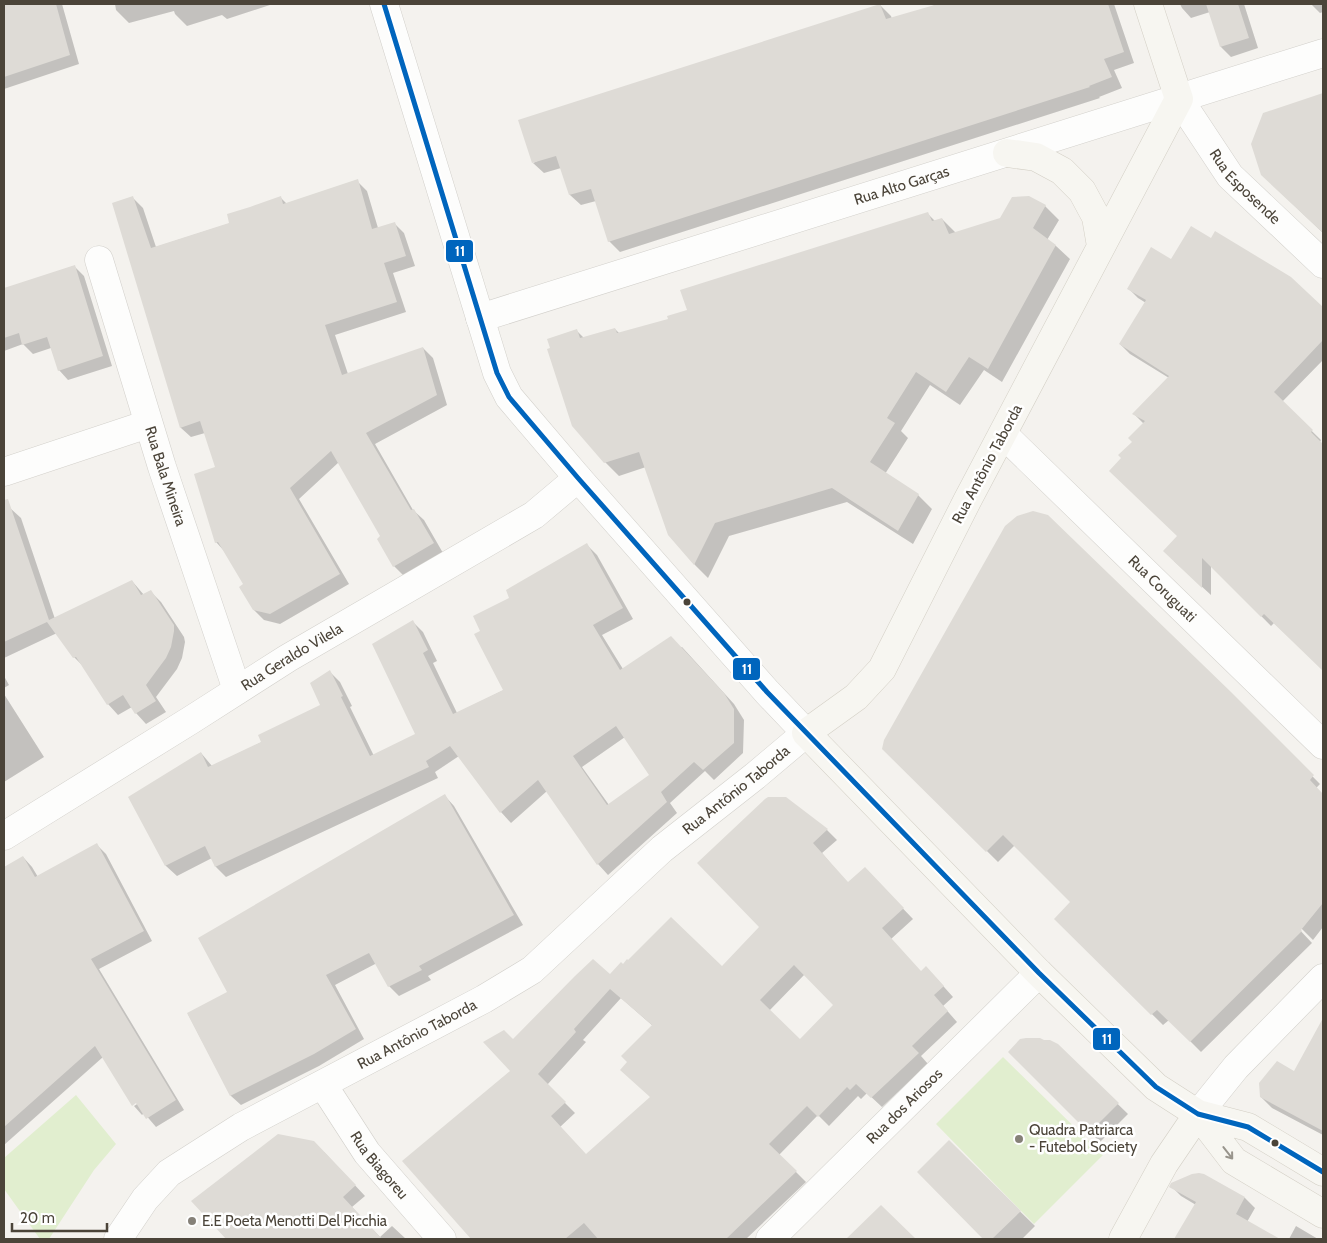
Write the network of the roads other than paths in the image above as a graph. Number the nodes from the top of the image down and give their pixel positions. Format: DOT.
graph roads {
  1 [pos="384,4"];
  2 [pos="1148,4"];
  3 [pos="1323,53"];
  4 [pos="1179,100"];
  5 [pos="1007,152"];
  6 [pos="1101,246"];
  7 [pos="99,260"];
  8 [pos="1323,264"];
  9 [pos="480,318"];
  10 [pos="148,424"];
  11 [pos="1003,434"];
  12 [pos="4,472"];
  13 [pos="578,478"];
  14 [pos="237,690"];
  15 [pos="806,733"];
  16 [pos="1323,745"];
  17 [pos="4,836"];
  18 [pos="1039,973"];
  19 [pos="1323,978"];
  20 [pos="323,1085"];
  21 [pos="1198,1114"];
  22 [pos="1323,1172"];
  23 [pos="1323,1214"];
  24 [pos="118,1239"];
  25 [pos="442,1239"];
  26 [pos="770,1239"];
  27 [pos="1123,1239"];
  1 -- 9 [label="street"];
  2 -- 4 [label="street"];
  3 -- 4 [label="street, Rua Alto Garças"];
  4 -- 5 [label="street, Rua Alto Garças"];
  4 -- 6 [label="street, Rua Antônio Taborda"];
  4 -- 8 [label="street, Rua Esposende"];
  5 -- 6 [label="street"];
  5 -- 9 [label="street, Rua Alto Garças"];
  6 -- 11 [label="street, Rua Antônio Taborda"];
  7 -- 10 [label="street, Rua Bala Mineira"];
  9 -- 13 [label="street"];
  10 -- 12 [label="street"];
  10 -- 14 [label="street, Rua Bala Mineira"];
  11 -- 15 [label="street, Rua Antônio Taborda"];
  11 -- 16 [label="street, Rua Coruguati"];
  13 -- 14 [label="street, Rua Geraldo Vilela"];
  13 -- 15 [label="street"];
  14 -- 17 [label="street, Rua Geraldo Vilela"];
  15 -- 18 [label="street"];
  15 -- 20 [label="street, Rua Antônio Taborda"];
  18 -- 21 [label="street"];
  18 -- 26 [label="street, Rua dos Ariosos"];
  19 -- 21 [label="street"];
  20 -- 24 [label="street, Rua Antônio Taborda"];
  20 -- 25 [label="street, Rua Biagoreu"];
  21 -- 22 [label="street"];
  21 -- 23 [label="street, one-way"];
  21 -- 27 [label="street"];
}
